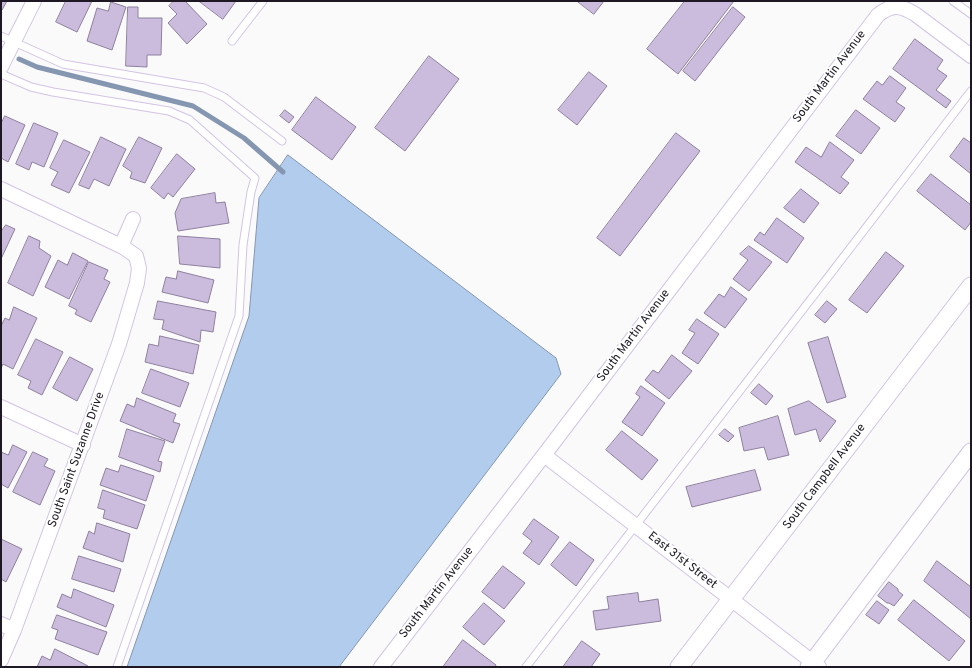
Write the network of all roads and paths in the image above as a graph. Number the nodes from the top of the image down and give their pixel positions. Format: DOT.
graph roads {
  1 [pos="34,1"];
  2 [pos="263,1"];
  3 [pos="953,1"];
  4 [pos="971,14"];
  5 [pos="7,38"];
  6 [pos="232,41"];
  7 [pos="971,56"];
  8 [pos="1,67"];
  9 [pos="1,74"];
  10 [pos="971,91"];
  11 [pos="282,141"];
  12 [pos="1,189"];
  13 [pos="133,219"];
  14 [pos="121,246"];
  15 [pos="971,286"];
  16 [pos="1,406"];
  17 [pos="83,445"];
  18 [pos="971,452"];
  19 [pos="544,455"];
  20 [pos="635,525"];
  21 [pos="731,599"];
  22 [pos="7,627"];
  23 [pos="1,660"];
  24 [pos="814,665"];
  25 [pos="116,667"];
  26 [pos="381,667"];
  27 [pos="526,667"];
  28 [pos="679,667"];
  1 -- 5 [label="street"];
  2 -- 6 [label="lane"];
  3 -- 4 [label="lane"];
  5 -- 8 [label="street"];
  5 -- 11 [label="lane"];
  7 -- 19 [label="street, South Martin Avenue"];
  9 -- 25 [label="lane"];
  10 -- 20 [label="lane"];
  12 -- 14 [label="street"];
  13 -- 14 [label="street"];
  14 -- 17 [label="street, South Saint Suzanne Drive"];
  15 -- 21 [label="street, South Campbell Avenue"];
  16 -- 17 [label="street"];
  17 -- 22 [label="street, South Saint Suzanne Drive"];
  18 -- 24 [label="street"];
  19 -- 20 [label="street, East 31st Street"];
  19 -- 26 [label="street, South Martin Avenue"];
  20 -- 21 [label="street, East 31st Street"];
  20 -- 27 [label="lane"];
  21 -- 24 [label="street, East 31st Street"];
  21 -- 28 [label="street, South Campbell Avenue"];
  22 -- 23 [label="street, South Saint Suzanne Drive"];
}
